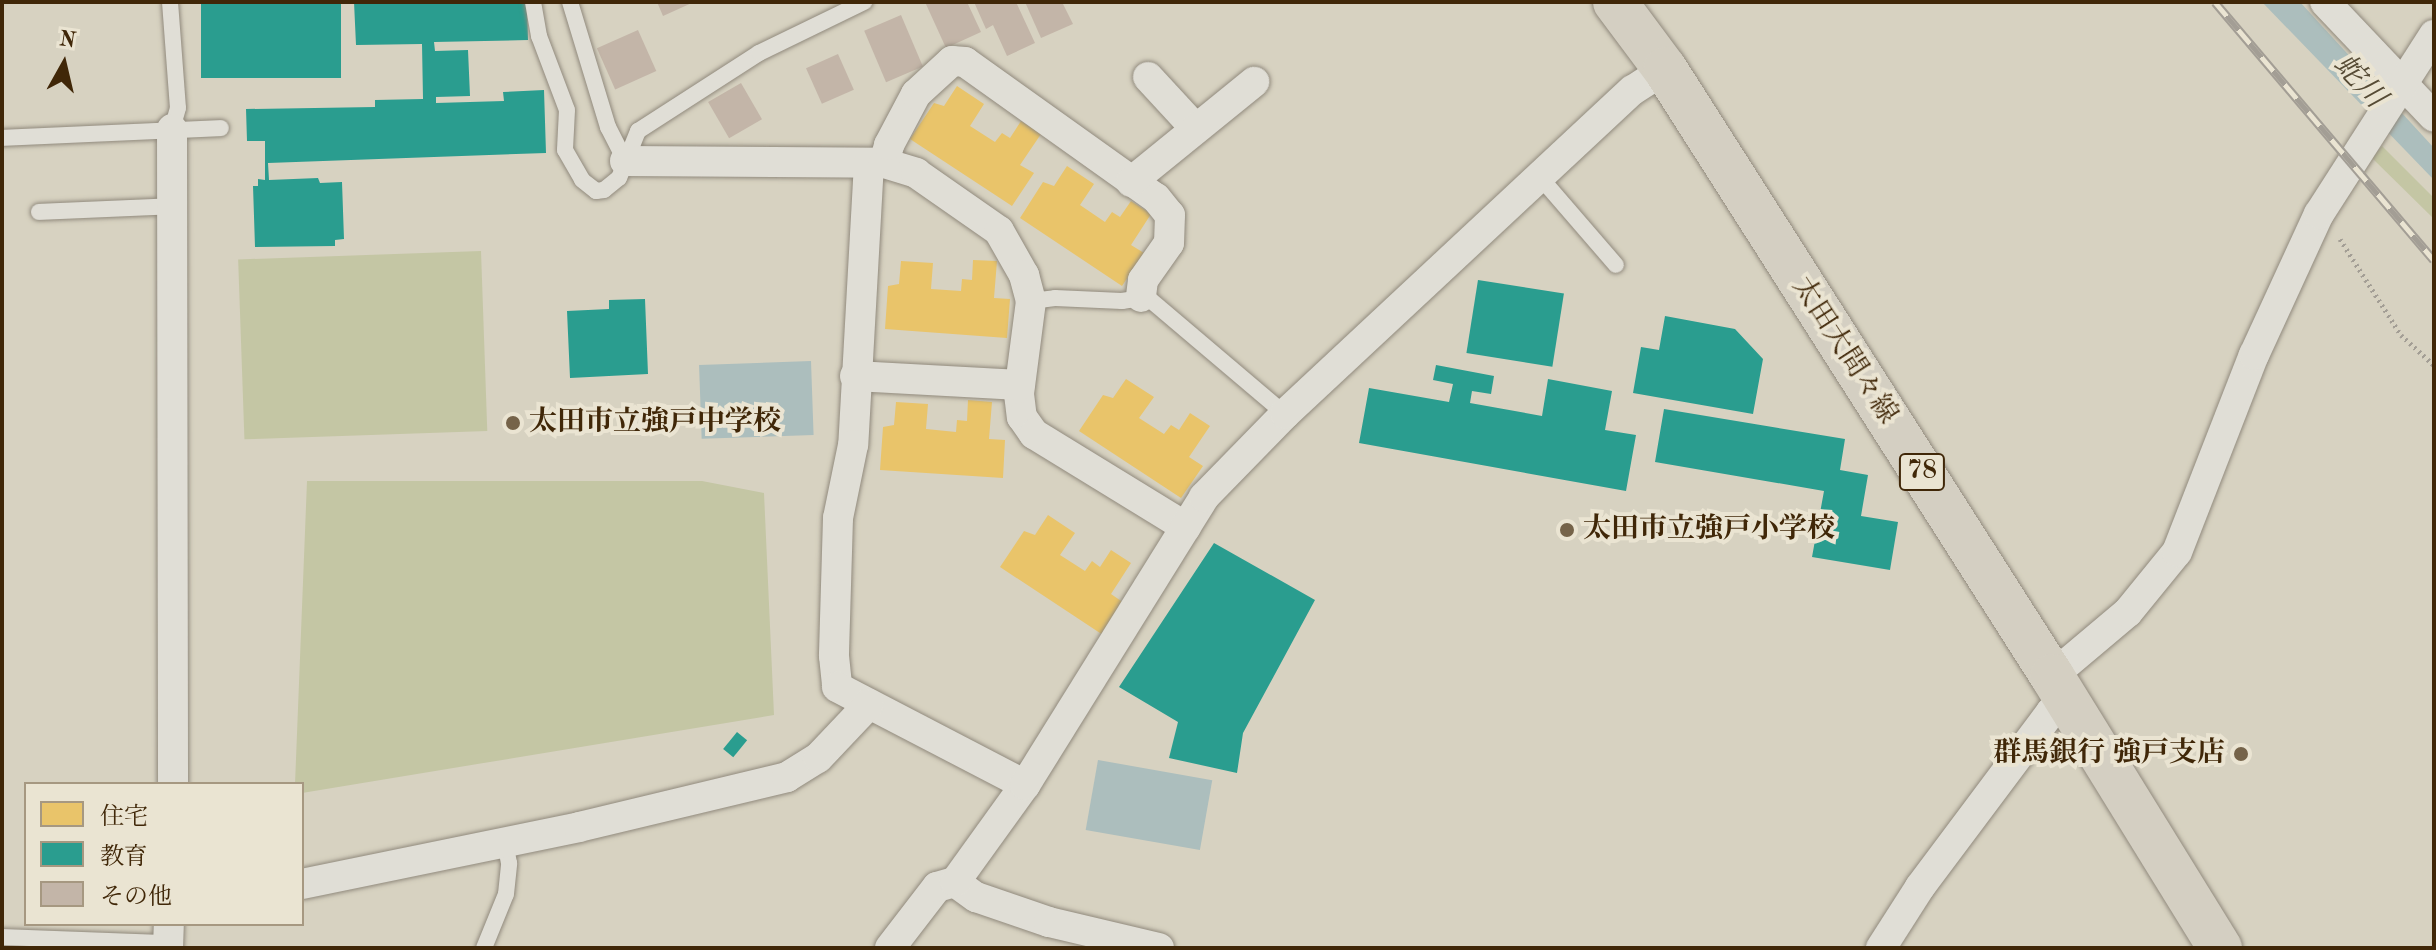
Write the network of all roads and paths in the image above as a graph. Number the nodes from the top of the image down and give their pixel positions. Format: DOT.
graph roads {
  1 [pos="170,2"];
  2 [pos="533,2"];
  3 [pos="570,2"];
  4 [pos="864,2"];
  5 [pos="1615,2"];
  6 [pos="2325,2"];
  7 [pos="2434,35"];
  8 [pos="1665,69"];
  9 [pos="1148,77"];
  10 [pos="1254,82"];
  11 [pos="2398,91"];
  12 [pos="2434,117"];
  13 [pos="221,128"];
  14 [pos="1195,128"];
  15 [pos="172,129"];
  16 [pos="2,138"];
  17 [pos="625,161"];
  18 [pos="876,163"];
  19 [pos="1540,177"];
  20 [pos="1131,182"];
  21 [pos="175,206"];
  22 [pos="39,212"];
  23 [pos="2332,227"];
  24 [pos="1616,265"];
  25 [pos="1141,297"];
  26 [pos="1031,301"];
  27 [pos="2434,365"];
  28 [pos="855,376"];
  29 [pos="1020,385"];
  30 [pos="1285,414"];
  31 [pos="1186,527"];
  32 [pos="2059,688"];
  33 [pos="869,704"];
  34 [pos="173,782"];
  35 [pos="1025,785"];
  36 [pos="505,842"];
  37 [pos="955,882"];
  38 [pos="304,884"];
  39 [pos="1047,935"];
  40 [pos="2,937"];
  41 [pos="168,938"];
  42 [pos="484,948"];
  43 [pos="890,948"];
  44 [pos="1159,948"];
  45 [pos="1881,948"];
  46 [pos="2220,948"];
  1 -- 15 [label="lane"];
  2 -- 17 [label="lane"];
  3 -- 17 [label="lane"];
  4 -- 17 [label="lane"];
  5 -- 8 [label="main road, 太田大間々線 / 78"];
  6 -- 11 [label="street"];
  7 -- 11 [label="street"];
  8 -- 19 [label="street"];
  8 -- 32 [label="main road, 太田大間々線 / 78"];
  9 -- 14 [label="street"];
  10 -- 14 [label="street"];
  11 -- 12 [label="street"];
  11 -- 32 [label="street"];
  13 -- 15 [label="lane"];
  14 -- 20 [label="street"];
  15 -- 16 [label="lane"];
  15 -- 21 [label="street"];
  17 -- 18 [label="street"];
  18 -- 20 [label="street"];
  18 -- 26 [label="street"];
  18 -- 28 [label="street"];
  19 -- 24 [label="lane"];
  19 -- 30 [label="street"];
  20 -- 25 [label="street"];
  21 -- 22 [label="lane"];
  21 -- 34 [label="street"];
  23 -- 27 [label="path"];
  25 -- 26 [label="lane"];
  25 -- 30 [label="lane"];
  26 -- 29 [label="street"];
  28 -- 29 [label="street"];
  28 -- 33 [label="street"];
  29 -- 31 [label="street"];
  30 -- 31 [label="street"];
  31 -- 35 [label="street"];
  32 -- 45 [label="street"];
  32 -- 46 [label="main road, 太田大間々線 / 78"];
  33 -- 35 [label="street"];
  33 -- 36 [label="street"];
  35 -- 37 [label="street"];
  36 -- 38 [label="street"];
  36 -- 42 [label="lane"];
  37 -- 39 [label="street"];
  37 -- 43 [label="street"];
  39 -- 44 [label="street"];
  40 -- 41 [label="lane"];
}
